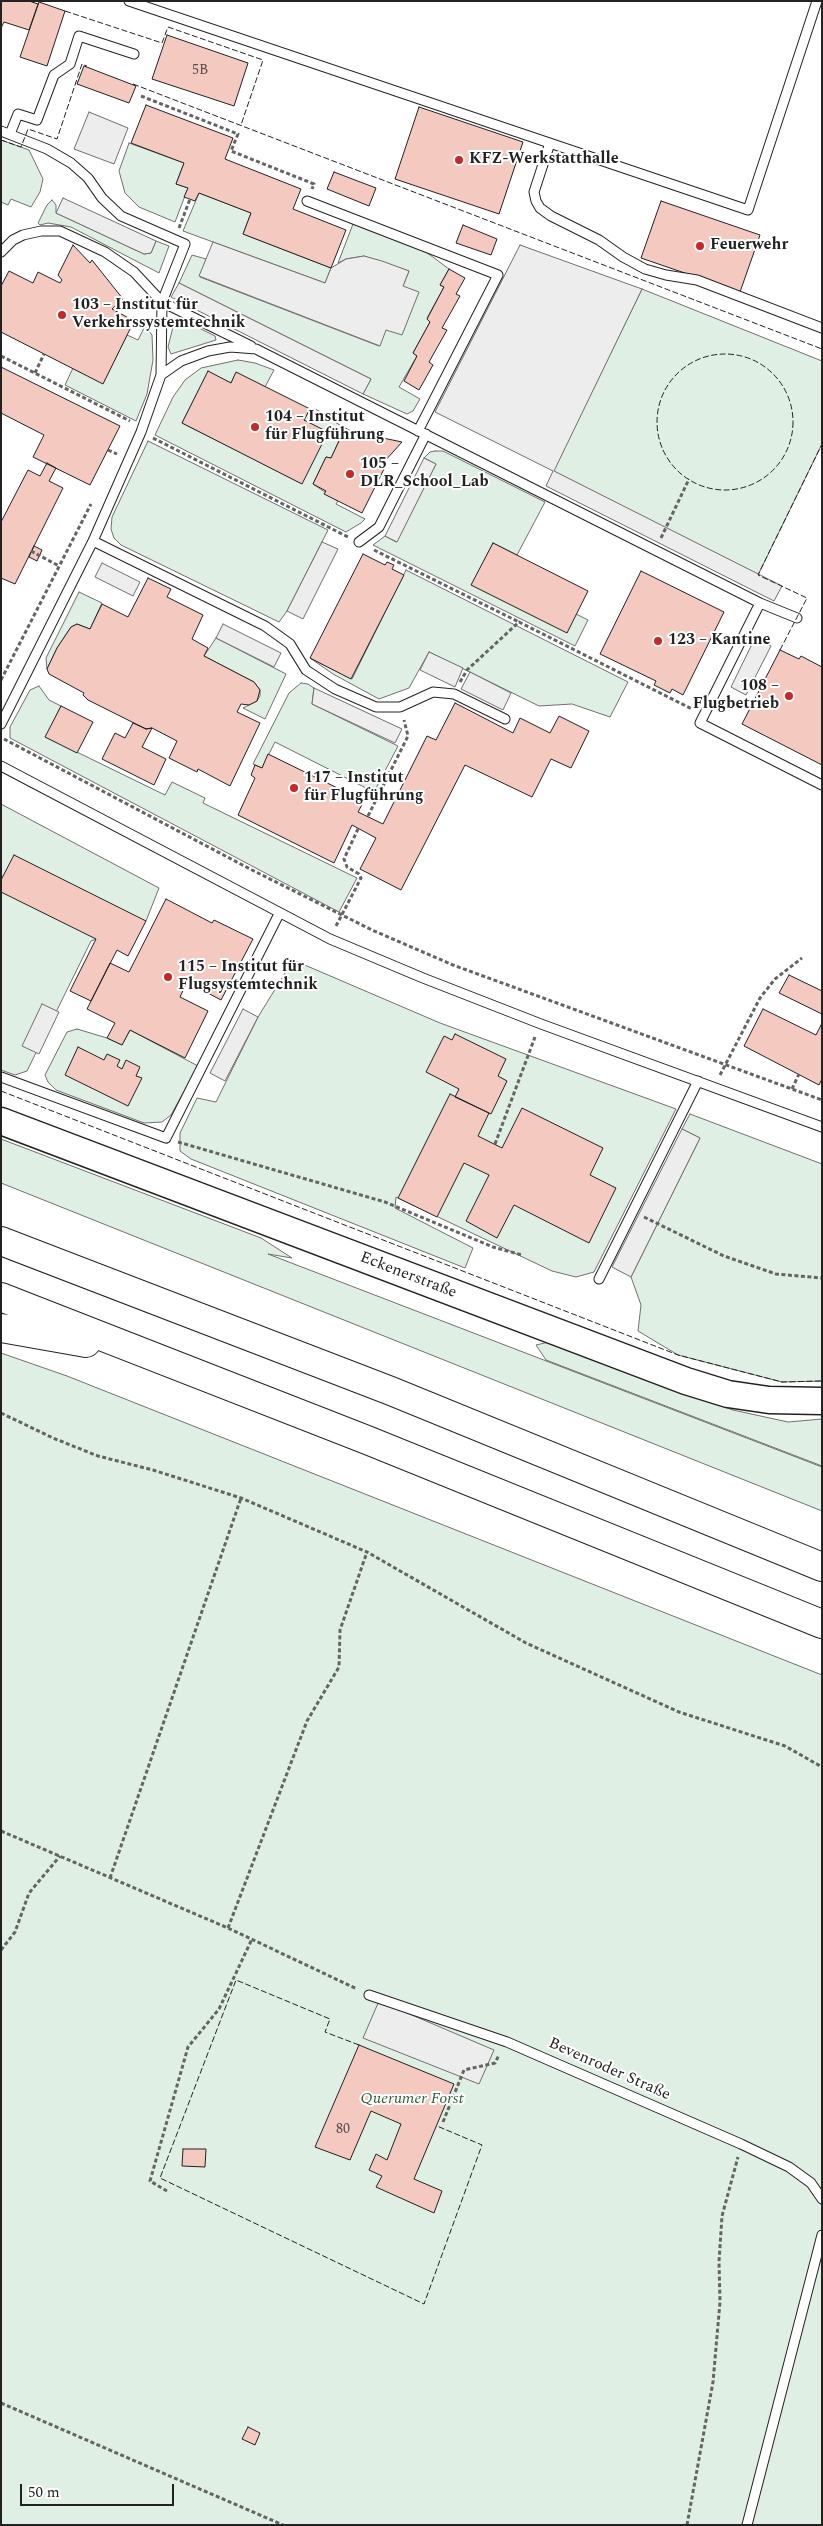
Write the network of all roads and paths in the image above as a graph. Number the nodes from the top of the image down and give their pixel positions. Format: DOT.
graph roads {
  1 [pos="130,1"];
  2 [pos="817,1"];
  3 [pos="134,54"];
  4 [pos="141,96"];
  5 [pos="6,133"];
  6 [pos="550,143"];
  7 [pos="190,199"];
  8 [pos="307,201"];
  9 [pos="174,240"];
  10 [pos="1,252"];
  11 [pos="162,302"];
  12 [pos="822,328"];
  13 [pos="256,349"];
  14 [pos="44,354"];
  15 [pos="1,356"];
  16 [pos="35,373"];
  17 [pos="162,375"];
  18 [pos="131,428"];
  19 [pos="141,432"];
  20 [pos="422,432"];
  21 [pos="108,450"];
  22 [pos="117,454"];
  23 [pos="113,462"];
  24 [pos="689,479"];
  25 [pos="95,497"];
  26 [pos="93,541"];
  27 [pos="359,542"];
  28 [pos="655,549"];
  29 [pos="31,551"];
  30 [pos="60,566"];
  31 [pos="760,603"];
  32 [pos="797,618"];
  33 [pos="519,622"];
  34 [pos="1,680"];
  35 [pos="454,694"];
  36 [pos="400,707"];
  37 [pos="704,716"];
  38 [pos="505,719"];
  39 [pos="1,724"];
  40 [pos="1,737"];
  41 [pos="1,766"];
  42 [pos="822,785"];
  43 [pos="368,816"];
  44 [pos="358,828"];
  45 [pos="279,914"];
  46 [pos="341,916"];
  47 [pos="330,939"];
  48 [pos="802,958"];
  49 [pos="548,1000"];
  50 [pos="541,1024"];
  51 [pos="725,1064"];
  52 [pos="799,1074"];
  53 [pos="1,1077"];
  54 [pos="698,1081"];
  55 [pos="715,1087"];
  56 [pos="792,1089"];
  57 [pos="822,1100"];
  58 [pos="1,1121"];
  59 [pos="822,1127"];
  60 [pos="166,1138"];
  61 [pos="495,1144"];
  62 [pos="632,1211"];
  63 [pos="1,1241"];
  64 [pos="522,1254"];
  65 [pos="822,1278"];
  66 [pos="599,1279"];
  67 [pos="1,1297"];
  68 [pos="1,1328"];
  69 [pos="151,1354"];
  70 [pos="822,1401"];
  71 [pos="1,1413"];
  72 [pos="241,1498"];
  73 [pos="367,1552"];
  74 [pos="822,1567"];
  75 [pos="822,1624"];
  76 [pos="822,1767"];
  77 [pos="1,1831"];
  78 [pos="60,1856"];
  79 [pos="110,1878"];
  80 [pos="228,1928"];
  81 [pos="252,1939"];
  82 [pos="1,1950"];
  83 [pos="369,1995"];
  84 [pos="507,2042"];
  85 [pos="443,2122"];
  86 [pos="741,2144"];
  87 [pos="167,2191"];
  88 [pos="822,2199"];
  89 [pos="822,2235"];
  90 [pos="1,2403"];
  91 [pos="283,2525"];
  92 [pos="687,2525"];
  93 [pos="747,2525"];
  1 -- 6 [label="lane"];
  2 -- 6 [label="lane"];
  3 -- 5 [label="lane"];
  4 -- 8 [label="path"];
  5 -- 9 [label="lane"];
  6 -- 12 [label="lane"];
  7 -- 9 [label="path"];
  8 -- 20 [label="lane"];
  9 -- 11 [label="lane"];
  10 -- 11 [label="lane"];
  11 -- 13 [label="lane"];
  11 -- 17 [label="lane"];
  13 -- 17 [label="lane"];
  13 -- 20 [label="lane"];
  14 -- 16 [label="path"];
  15 -- 16 [label="path"];
  16 -- 18 [label="path"];
  17 -- 19 [label="lane"];
  18 -- 19 [label="path"];
  18 -- 22 [label="path"];
  19 -- 26 [label="lane"];
  19 -- 27 [label="path"];
  20 -- 27 [label="lane"];
  20 -- 28 [label="lane"];
  21 -- 22 [label="path"];
  22 -- 23 [label="path"];
  24 -- 28 [label="path"];
  25 -- 30 [label="path"];
  26 -- 36 [label="lane"];
  26 -- 39 [label="lane"];
  27 -- 33 [label="path"];
  28 -- 31 [label="lane"];
  29 -- 30 [label="path"];
  30 -- 34 [label="path"];
  31 -- 32 [label="lane"];
  31 -- 37 [label="lane"];
  33 -- 35 [label="path"];
  33 -- 37 [label="path"];
  35 -- 36 [label="lane"];
  35 -- 38 [label="lane"];
  36 -- 43 [label="path"];
  37 -- 42 [label="lane"];
  40 -- 46 [label="path"];
  41 -- 45 [label="lane"];
  44 -- 46 [label="path"];
  45 -- 47 [label="lane"];
  45 -- 60 [label="lane"];
  46 -- 47 [label="path"];
  46 -- 49 [label="path"];
  47 -- 50 [label="lane"];
  48 -- 51 [label="path"];
  49 -- 50 [label="path"];
  49 -- 51 [label="path"];
  50 -- 54 [label="lane"];
  50 -- 61 [label="path"];
  51 -- 55 [label="path"];
  51 -- 56 [label="path"];
  52 -- 56 [label="path"];
  53 -- 60 [label="lane"];
  54 -- 55 [label="lane"];
  54 -- 62 [label="lane"];
  55 -- 59 [label="lane"];
  56 -- 57 [label="path"];
  58 -- 70 [label="main road, Eckenerstraße"];
  60 -- 64 [label="path"];
  62 -- 65 [label="path"];
  62 -- 66 [label="lane"];
  63 -- 74 [label="highway"];
  67 -- 69 [label="highway"];
  68 -- 69 [label="highway"];
  69 -- 75 [label="highway"];
  71 -- 72 [label="path"];
  72 -- 73 [label="path"];
  72 -- 79 [label="path"];
  73 -- 76 [label="path"];
  73 -- 80 [label="path"];
  77 -- 78 [label="path"];
  78 -- 79 [label="path"];
  78 -- 82 [label="path"];
  79 -- 80 [label="path"];
  80 -- 81 [label="path"];
  81 -- 83 [label="path"];
  81 -- 87 [label="path"];
  83 -- 84 [label="lane, Bevenroder Straße"];
  84 -- 85 [label="path"];
  84 -- 86 [label="lane, Bevenroder Straße"];
  86 -- 88 [label="lane, Bevenroder Straße"];
  86 -- 92 [label="path"];
  89 -- 93 [label="lane"];
  90 -- 91 [label="path"];
}
